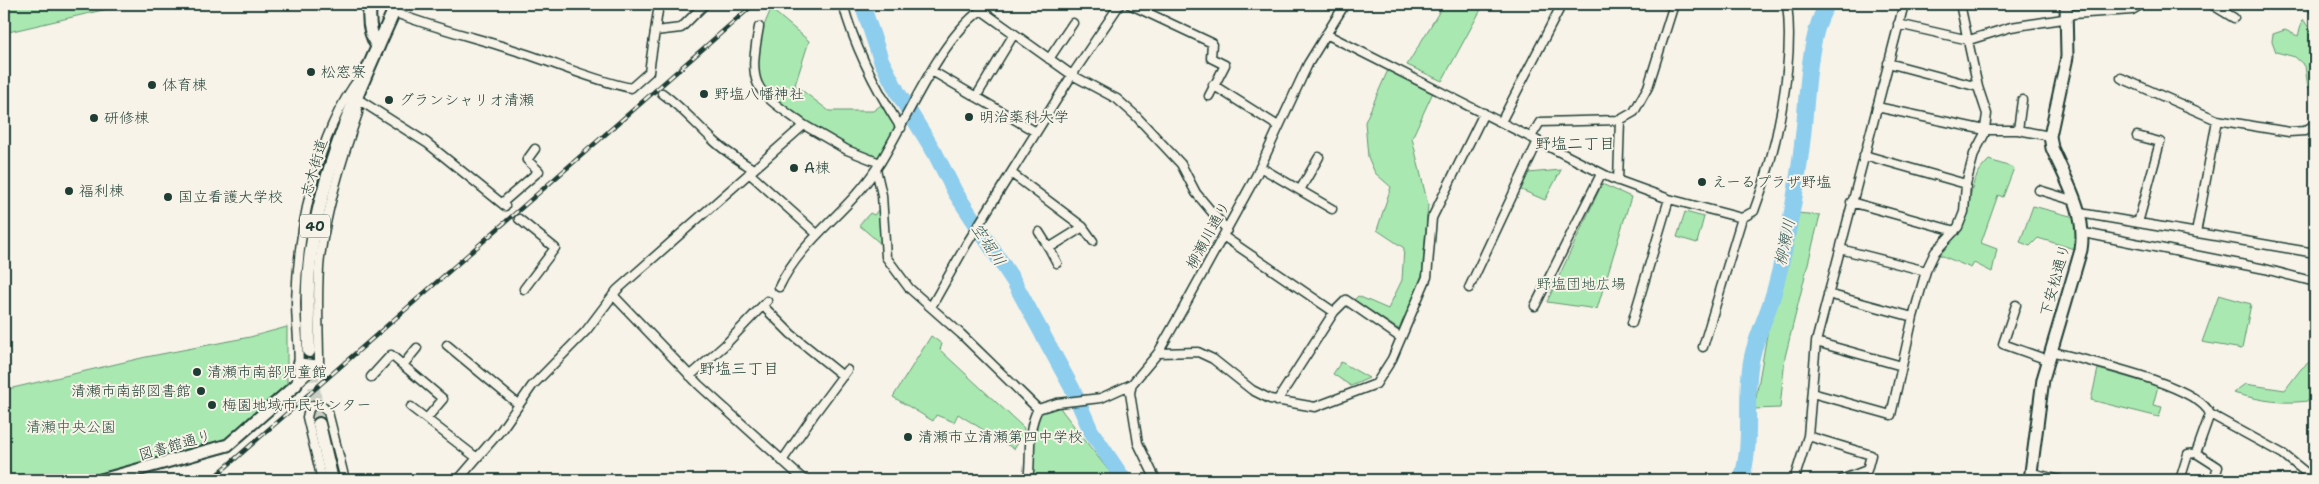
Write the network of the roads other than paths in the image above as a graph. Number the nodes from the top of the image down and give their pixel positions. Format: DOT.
graph roads {
  1 [pos="370,4"];
  2 [pos="659,4"];
  3 [pos="705,4"];
  4 [pos="843,4"];
  5 [pos="1120,4"];
  6 [pos="1129,4"];
  7 [pos="1345,4"];
  8 [pos="1562,4"];
  9 [pos="1674,4"];
  10 [pos="1787,4"];
  11 [pos="1904,4"];
  12 [pos="1960,4"];
  13 [pos="2066,4"];
  14 [pos="2142,4"];
  15 [pos="2211,4"];
  16 [pos="394,6"];
  17 [pos="984,7"];
  18 [pos="2068,17"];
  19 [pos="2234,18"];
  20 [pos="1073,23"];
  21 [pos="1898,24"];
  22 [pos="759,27"];
  23 [pos="655,31"];
  24 [pos="1014,34"];
  25 [pos="1326,34"];
  26 [pos="1968,40"];
  27 [pos="378,47"];
  28 [pos="1049,59"];
  29 [pos="371,63"];
  30 [pos="1888,63"];
  31 [pos="932,71"];
  32 [pos="1072,76"];
  33 [pos="2121,78"];
  34 [pos="1213,86"];
  35 [pos="1978,87"];
  36 [pos="662,93"];
  37 [pos="1208,96"];
  38 [pos="976,97"];
  39 [pos="356,98"];
  40 [pos="2022,100"];
  41 [pos="1877,107"];
  42 [pos="1484,113"];
  43 [pos="1620,120"];
  44 [pos="2217,120"];
  45 [pos="1501,122"];
  46 [pos="2315,124"];
  47 [pos="804,126"];
  48 [pos="1278,126"];
  49 [pos="902,127"];
  50 [pos="1985,130"];
  51 [pos="2018,130"];
  52 [pos="1036,132"];
  53 [pos="2050,136"];
  54 [pos="2137,136"];
  55 [pos="1535,139"];
  56 [pos="535,149"];
  57 [pos="1864,156"];
  58 [pos="1319,157"];
  59 [pos="878,166"];
  60 [pos="1260,167"];
  61 [pos="751,171"];
  62 [pos="1011,173"];
  63 [pos="1601,174"];
  64 [pos="1618,181"];
  65 [pos="1966,184"];
  66 [pos="1300,190"];
  67 [pos="2039,190"];
  68 [pos="1669,199"];
  69 [pos="2075,201"];
  70 [pos="1851,202"];
  71 [pos="1332,209"];
  72 [pos="2080,213"];
  73 [pos="1742,218"];
  74 [pos="518,219"];
  75 [pos="2138,223"];
  76 [pos="1083,227"];
  77 [pos="1955,231"];
  78 [pos="1039,232"];
  79 [pos="1225,233"];
  80 [pos="2084,233"];
  81 [pos="2196,233"];
  82 [pos="817,234"];
  83 [pos="1093,241"];
  84 [pos="1049,248"];
  85 [pos="1840,249"];
  86 [pos="2315,253"];
  87 [pos="1057,263"];
  88 [pos="1926,271"];
  89 [pos="2315,282"];
  90 [pos="779,287"];
  91 [pos="1469,288"];
  92 [pos="524,290"];
  93 [pos="615,293"];
  94 [pos="1828,294"];
  95 [pos="1536,306"];
  96 [pos="2016,306"];
  97 [pos="931,307"];
  98 [pos="1334,312"];
  99 [pos="1913,316"];
  100 [pos="1632,323"];
  101 [pos="1401,338"];
  102 [pos="1816,342"];
  103 [pos="447,345"];
  104 [pos="1703,347"];
  105 [pos="417,348"];
  106 [pos="310,351"];
  107 [pos="1158,353"];
  108 [pos="2049,356"];
  109 [pos="299,364"];
  110 [pos="403,365"];
  111 [pos="317,366"];
  112 [pos="1902,366"];
  113 [pos="690,376"];
  114 [pos="371,377"];
  115 [pos="1132,384"];
  116 [pos="296,385"];
  117 [pos="1812,393"];
  118 [pos="1277,401"];
  119 [pos="518,404"];
  120 [pos="412,407"];
  121 [pos="1038,409"];
  122 [pos="2210,414"];
  123 [pos="426,418"];
  124 [pos="319,424"];
  125 [pos="1808,436"];
  126 [pos="2196,454"];
  127 [pos="477,458"];
  128 [pos="782,461"];
  129 [pos="2031,476"];
  130 [pos="107,480"];
  131 [pos="322,480"];
  132 [pos="332,480"];
  133 [pos="345,480"];
  134 [pos="458,480"];
  135 [pos="804,480"];
  136 [pos="1028,480"];
  137 [pos="1156,480"];
  138 [pos="1794,480"];
  139 [pos="1841,480"];
  140 [pos="2060,480"];
  141 [pos="2180,480"];
  142 [pos="2214,480"];
  143 [pos="2314,480"];
  1 -- 27 [label="main road"];
  2 -- 23 [label="street"];
  3 -- 23 [label="street"];
  4 -- 49 [label="street"];
  5 -- 32 [label="street"];
  6 -- 34 [label="street"];
  7 -- 25 [label="street, 柳瀬川通り"];
  8 -- 45 [label="street"];
  9 -- 43 [label="street"];
  10 -- 73 [label="street"];
  11 -- 21 [label="street"];
  12 -- 26 [label="street"];
  13 -- 18 [label="street, 下安松通り"];
  14 -- 18 [label="street"];
  15 -- 19 [label="street"];
  16 -- 23 [label="street"];
  16 -- 27 [label="main road, 志木街道 / 40"];
  17 -- 24 [label="street"];
  17 -- 31 [label="street"];
  18 -- 26 [label="street"];
  18 -- 53 [label="street, 下安松通り"];
  20 -- 28 [label="street"];
  21 -- 26 [label="street"];
  21 -- 30 [label="street"];
  22 -- 47 [label="street"];
  24 -- 28 [label="street"];
  24 -- 38 [label="street"];
  25 -- 42 [label="street"];
  25 -- 48 [label="street, 柳瀬川通り"];
  26 -- 35 [label="street"];
  27 -- 29 [label="main road, 志木街道 / 40"];
  28 -- 32 [label="street"];
  29 -- 39 [label="main road, 志木街道 / 40"];
  29 -- 109 [label="street"];
  30 -- 35 [label="street"];
  30 -- 41 [label="street"];
  31 -- 38 [label="street"];
  31 -- 49 [label="street"];
  32 -- 52 [label="street"];
  32 -- 79 [label="street"];
  33 -- 44 [label="street"];
  34 -- 37 [label="street"];
  34 -- 48 [label="street"];
  35 -- 50 [label="street"];
  36 -- 61 [label="street"];
  38 -- 52 [label="street"];
  39 -- 56 [label="street"];
  39 -- 106 [label="main road, 志木街道 / 40"];
  39 -- 111 [label="street"];
  40 -- 51 [label="street"];
  41 -- 50 [label="street"];
  41 -- 57 [label="street"];
  42 -- 45 [label="street"];
  42 -- 101 [label="street"];
  43 -- 55 [label="street"];
  43 -- 64 [label="street"];
  44 -- 46 [label="street"];
  44 -- 81 [label="street"];
  45 -- 55 [label="street"];
  47 -- 59 [label="street"];
  47 -- 61 [label="street"];
  48 -- 60 [label="street, 柳瀬川通り"];
  49 -- 59 [label="street"];
  50 -- 51 [label="street"];
  50 -- 65 [label="street"];
  51 -- 53 [label="street"];
  52 -- 62 [label="street"];
  53 -- 69 [label="street, 下安松通り"];
  54 -- 75 [label="street"];
  55 -- 63 [label="street"];
  55 -- 91 [label="street"];
  57 -- 65 [label="street"];
  57 -- 70 [label="street"];
  58 -- 66 [label="street"];
  59 -- 82 [label="street"];
  59 -- 97 [label="street"];
  60 -- 66 [label="street"];
  60 -- 79 [label="street, 柳瀬川通り"];
  61 -- 82 [label="street"];
  61 -- 93 [label="street"];
  62 -- 76 [label="street"];
  62 -- 97 [label="street"];
  63 -- 64 [label="street"];
  63 -- 95 [label="street"];
  64 -- 68 [label="street"];
  65 -- 77 [label="street"];
  66 -- 71 [label="street"];
  67 -- 69 [label="street"];
  68 -- 73 [label="street"];
  68 -- 100 [label="street"];
  69 -- 72 [label="street, 下安松通り"];
  70 -- 77 [label="street"];
  70 -- 85 [label="street"];
  72 -- 75 [label="street"];
  72 -- 80 [label="street, 下安松通り"];
  73 -- 104 [label="street"];
  74 -- 92 [label="street"];
  75 -- 81 [label="street"];
  76 -- 83 [label="street"];
  76 -- 84 [label="street"];
  77 -- 88 [label="street"];
  78 -- 84 [label="street"];
  79 -- 98 [label="street"];
  79 -- 107 [label="street, 柳瀬川通り"];
  80 -- 89 [label="street"];
  80 -- 108 [label="street, 下安松通り"];
  81 -- 86 [label="street"];
  82 -- 90 [label="street"];
  84 -- 87 [label="street"];
  85 -- 88 [label="street"];
  85 -- 94 [label="street"];
  88 -- 99 [label="street"];
  93 -- 113 [label="street"];
  93 -- 119 [label="street"];
  94 -- 99 [label="street"];
  94 -- 102 [label="street"];
  96 -- 108 [label="street"];
  97 -- 121 [label="street"];
  98 -- 101 [label="street"];
  98 -- 118 [label="street"];
  99 -- 112 [label="street"];
  101 -- 118 [label="street"];
  102 -- 112 [label="street"];
  102 -- 117 [label="street"];
  103 -- 119 [label="street"];
  105 -- 110 [label="street"];
  107 -- 115 [label="street, 柳瀬川通り"];
  107 -- 118 [label="street"];
  108 -- 122 [label="street"];
  108 -- 129 [label="street, 下安松通り"];
  109 -- 111 [label="street"];
  109 -- 116 [label="street"];
  110 -- 114 [label="street"];
  110 -- 123 [label="street"];
  111 -- 116 [label="street"];
  112 -- 117 [label="street"];
  113 -- 128 [label="street"];
  113 -- 128 [label="street"];
  115 -- 121 [label="street"];
  115 -- 137 [label="street"];
  116 -- 130 [label="street, 図書館通り"];
  117 -- 125 [label="street"];
  119 -- 127 [label="street"];
  120 -- 123 [label="street"];
  121 -- 136 [label="street"];
  122 -- 126 [label="street"];
  122 -- 143 [label="street"];
  123 -- 127 [label="street"];
  124 -- 132 [label="main road"];
  125 -- 138 [label="street"];
  125 -- 139 [label="street"];
  126 -- 141 [label="street"];
  126 -- 142 [label="street"];
  127 -- 134 [label="street"];
  128 -- 135 [label="street"];
  129 -- 140 [label="street"];
  131 -- 133 [label="street"];
}
